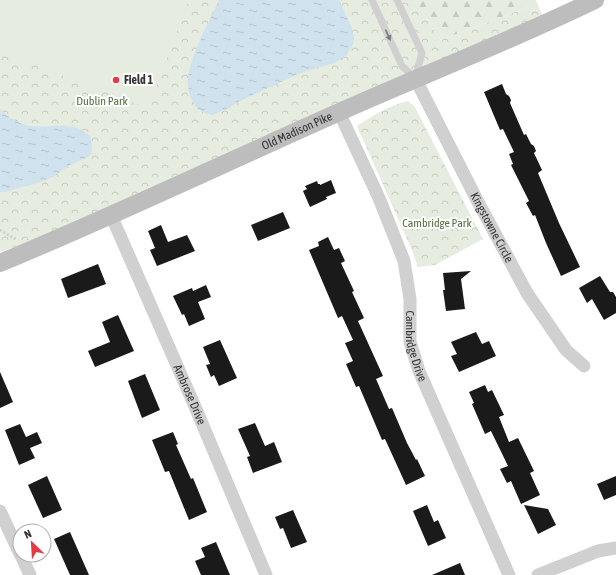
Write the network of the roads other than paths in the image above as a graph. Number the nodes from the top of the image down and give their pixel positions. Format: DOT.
graph roads {
  1 [pos="372,0"];
  2 [pos="397,0"];
  3 [pos="595,0"];
  4 [pos="415,78"];
  5 [pos="339,112"];
  6 [pos="111,215"];
  7 [pos="0,263"];
  8 [pos="584,366"];
  9 [pos="0,510"];
  10 [pos="12,536"];
  11 [pos="616,548"];
  12 [pos="24,563"];
  13 [pos="30,575"];
  14 [pos="266,575"];
  15 [pos="509,575"];
  16 [pos="538,575"];
  1 -- 4 [label="lane, one-way"];
  2 -- 4 [label="lane"];
  3 -- 4 [label="main road, Old Madison Pike"];
  4 -- 5 [label="main road, Old Madison Pike"];
  4 -- 8 [label="street, Kingstowne Circle"];
  5 -- 6 [label="main road, Old Madison Pike"];
  5 -- 15 [label="street, Cambridge Drive"];
  6 -- 7 [label="main road, Old Madison Pike"];
  6 -- 14 [label="street, Ambrose Drive"];
  9 -- 10 [label="street"];
  11 -- 16 [label="street"];
  12 -- 13 [label="street"];
}
